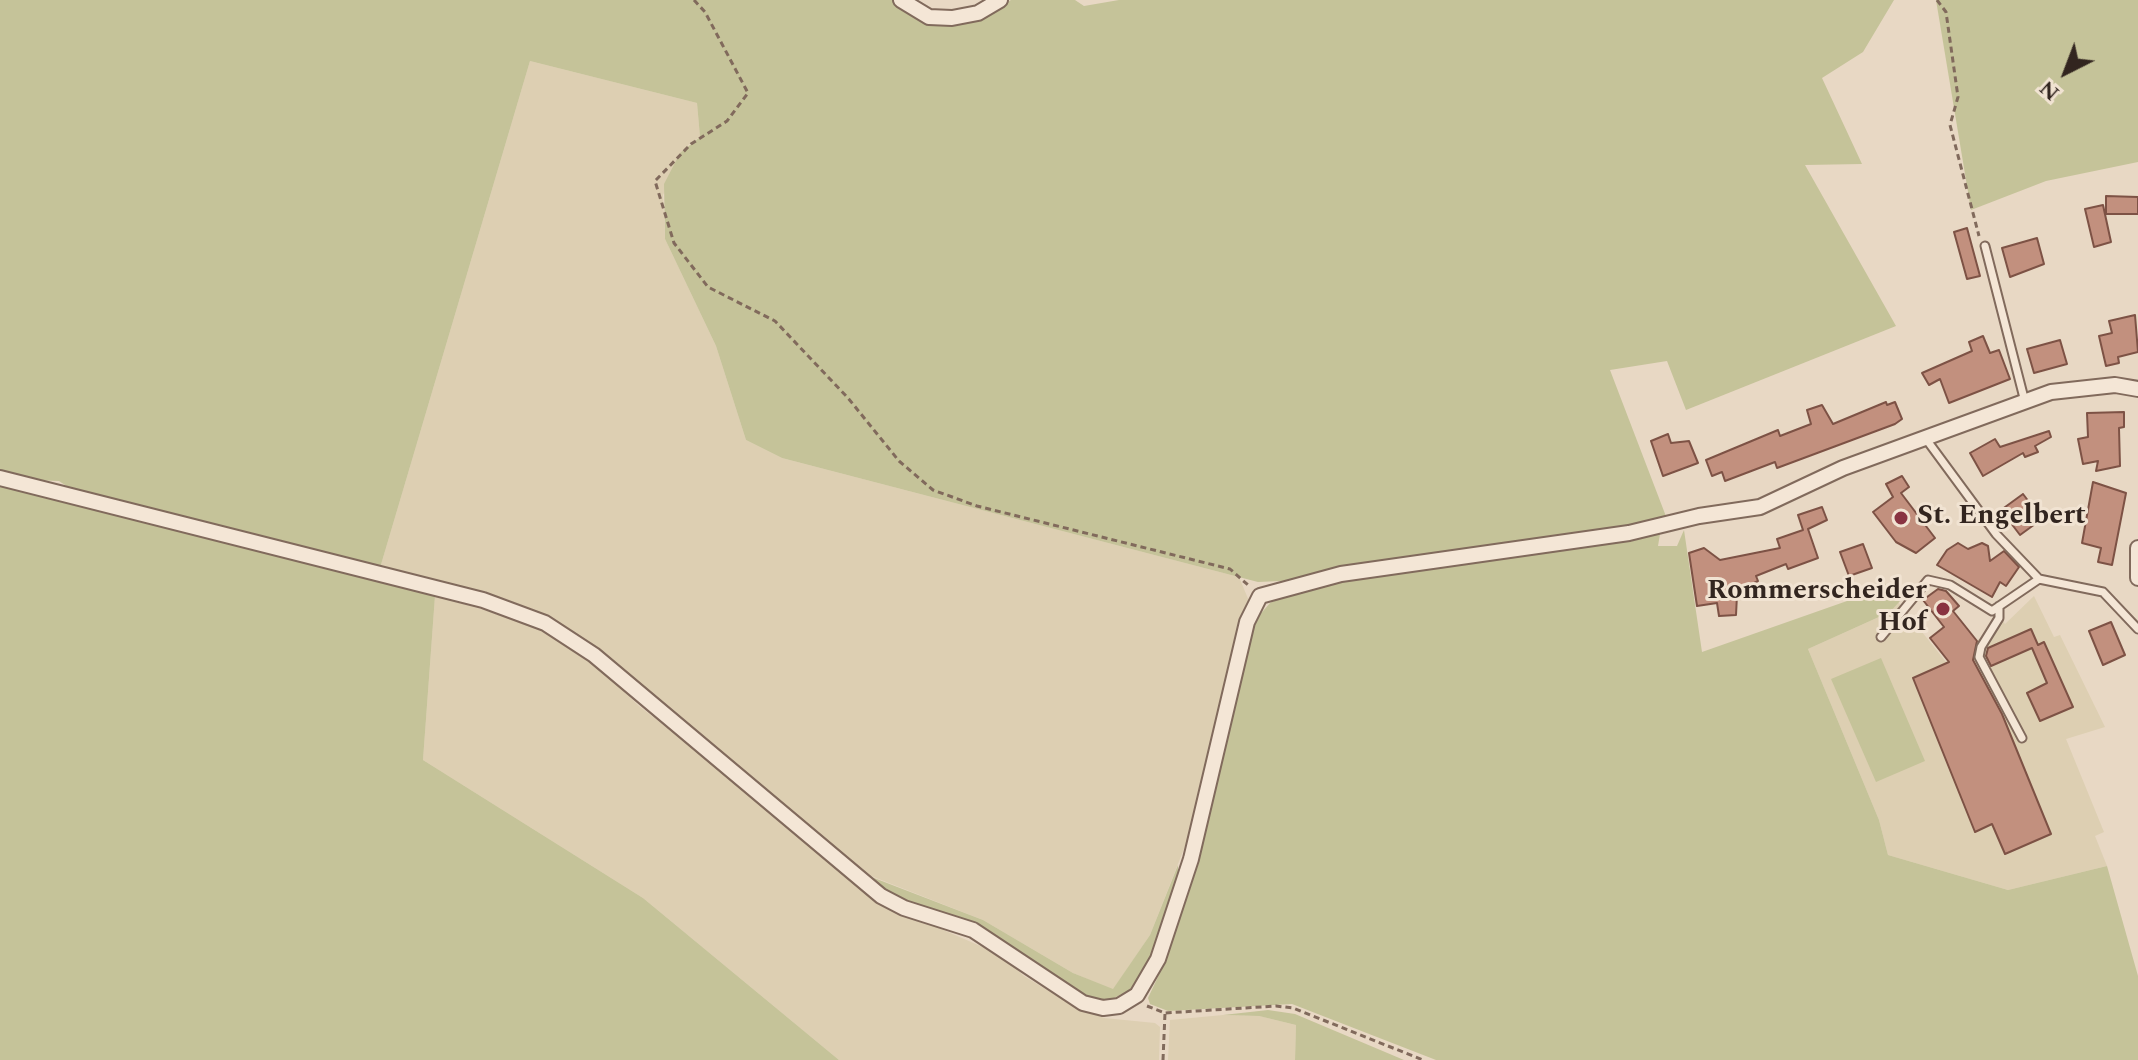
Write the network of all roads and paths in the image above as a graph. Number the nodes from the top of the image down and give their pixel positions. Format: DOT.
graph roads {
  1 [pos="694,0"];
  2 [pos="901,0"];
  3 [pos="1000,0"];
  4 [pos="1937,0"];
  5 [pos="1985,246"];
  6 [pos="2138,389"];
  7 [pos="2025,402"];
  8 [pos="1926,439"];
  9 [pos="0,478"];
  10 [pos="2138,548"];
  11 [pos="2138,578"];
  12 [pos="2039,579"];
  13 [pos="1260,596"];
  14 [pos="1999,606"];
  15 [pos="2138,629"];
  16 [pos="1881,637"];
  17 [pos="2022,738"];
  18 [pos="1163,1060"];
  19 [pos="1423,1060"];
  1 -- 13 [label="path"];
  2 -- 3 [label="street"];
  4 -- 5 [label="path"];
  5 -- 7 [label="lane"];
  6 -- 7 [label="street"];
  7 -- 8 [label="street"];
  8 -- 12 [label="lane"];
  8 -- 13 [label="street"];
  9 -- 13 [label="street"];
  10 -- 11 [label="street"];
  12 -- 14 [label="lane"];
  12 -- 15 [label="lane"];
  14 -- 16 [label="lane"];
  14 -- 17 [label="lane"];
  18 -- 19 [label="path"];
}
